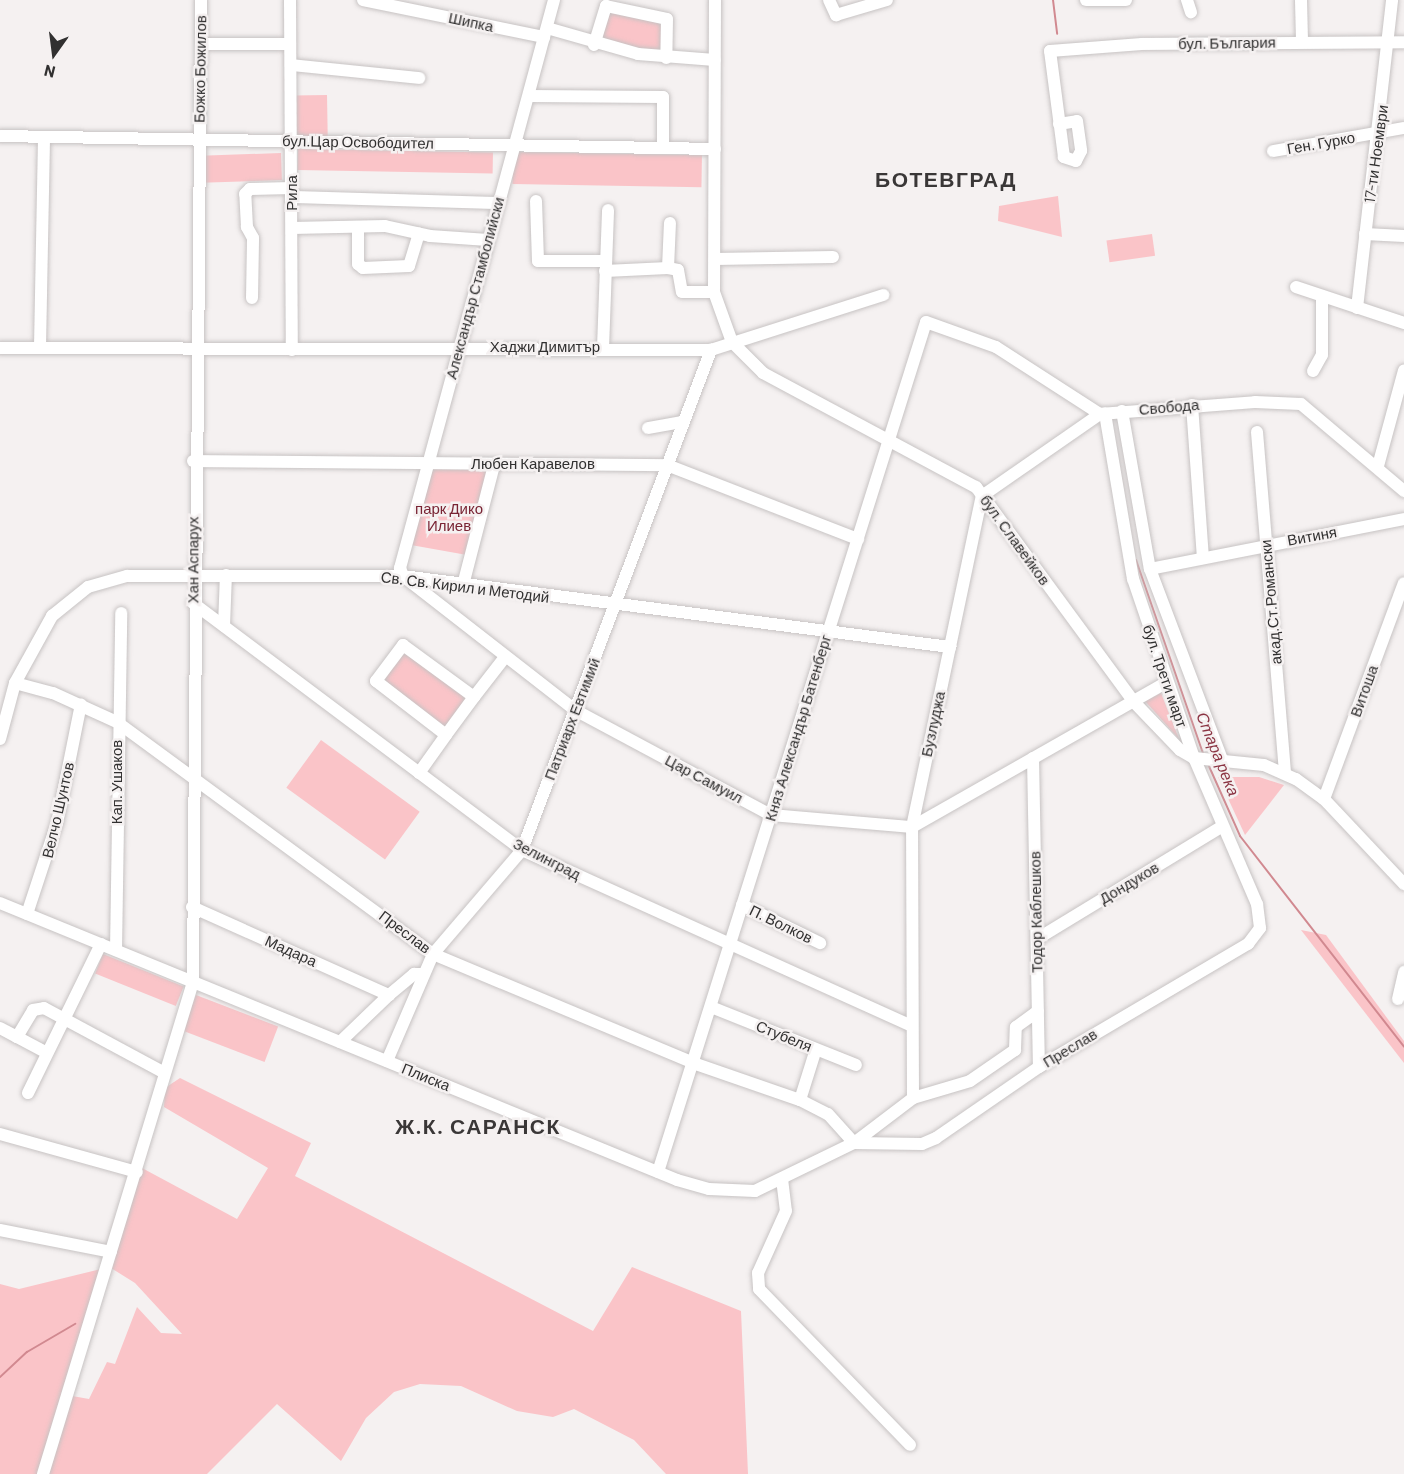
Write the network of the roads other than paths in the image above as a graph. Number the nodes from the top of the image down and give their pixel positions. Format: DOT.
graph roads {
  1 [pos="201,0"];
  2 [pos="290,0"];
  3 [pos="363,0"];
  4 [pos="554,0"];
  5 [pos="715,0"];
  6 [pos="829,0"];
  7 [pos="887,0"];
  8 [pos="1086,0"];
  9 [pos="1126,0"];
  10 [pos="1301,0"];
  11 [pos="1392,0"];
  12 [pos="545,32"];
  13 [pos="1302,41"];
  14 [pos="1389,42"];
  15 [pos="1404,42"];
  16 [pos="201,44"];
  17 [pos="290,44"];
  18 [pos="594,45"];
  19 [pos="666,58"];
  20 [pos="715,60"];
  21 [pos="291,65"];
  22 [pos="419,78"];
  23 [pos="529,96"];
  24 [pos="1059,124"];
  25 [pos="1404,128"];
  26 [pos="1380,133"];
  27 [pos="0,136"];
  28 [pos="44,137"];
  29 [pos="198,139"];
  30 [pos="292,141"];
  31 [pos="513,145"];
  32 [pos="663,148"];
  33 [pos="715,149"];
  34 [pos="1274,151"];
  35 [pos="292,192"];
  36 [pos="536,201"];
  37 [pos="498,203"];
  38 [pos="608,210"];
  39 [pos="670,223"];
  40 [pos="358,227"];
  41 [pos="292,228"];
  42 [pos="419,234"];
  43 [pos="1365,234"];
  44 [pos="1404,236"];
  45 [pos="488,240"];
  46 [pos="833,257"];
  47 [pos="715,259"];
  48 [pos="606,266"];
  49 [pos="668,268"];
  50 [pos="1296,287"];
  51 [pos="714,292"];
  52 [pos="883,296"];
  53 [pos="1322,296"];
  54 [pos="252,298"];
  55 [pos="1357,308"];
  56 [pos="1404,323"];
  57 [pos="732,342"];
  58 [pos="40,347"];
  59 [pos="459,347"];
  60 [pos="0,348"];
  61 [pos="198,348"];
  62 [pos="603,348"];
  63 [pos="292,350"];
  64 [pos="711,350"];
  65 [pos="1404,370"];
  66 [pos="1313,371"];
  67 [pos="1192,405"];
  68 [pos="1122,411"];
  69 [pos="1103,413"];
  70 [pos="683,422"];
  71 [pos="648,428"];
  72 [pos="1257,432"];
  73 [pos="890,439"];
  74 [pos="193,461"];
  75 [pos="429,463"];
  76 [pos="494,465"];
  77 [pos="667,465"];
  78 [pos="1378,466"];
  79 [pos="1404,491"];
  80 [pos="982,496"];
  81 [pos="1404,519"];
  82 [pos="858,539"];
  83 [pos="1266,545"];
  84 [pos="1203,557"];
  85 [pos="1150,569"];
  86 [pos="193,575"];
  87 [pos="226,575"];
  88 [pos="403,576"];
  89 [pos="1404,583"];
  90 [pos="463,585"];
  91 [pos="193,603"];
  92 [pos="614,605"];
  93 [pos="121,613"];
  94 [pos="224,626"];
  95 [pos="827,632"];
  96 [pos="950,647"];
  97 [pos="505,657"];
  98 [pos="15,682"];
  99 [pos="1167,682"];
  100 [pos="474,697"];
  101 [pos="1133,701"];
  102 [pos="81,704"];
  103 [pos="575,710"];
  104 [pos="117,722"];
  105 [pos="446,735"];
  106 [pos="0,739"];
  107 [pos="1033,758"];
  108 [pos="1208,760"];
  109 [pos="193,772"];
  110 [pos="419,773"];
  111 [pos="1285,773"];
  112 [pos="1324,799"];
  113 [pos="771,815"];
  114 [pos="912,826"];
  115 [pos="1221,827"];
  116 [pos="522,850"];
  117 [pos="1404,885"];
  118 [pos="0,903"];
  119 [pos="742,905"];
  120 [pos="192,907"];
  121 [pos="27,914"];
  122 [pos="1260,928"];
  123 [pos="1036,939"];
  124 [pos="820,943"];
  125 [pos="101,944"];
  126 [pos="730,944"];
  127 [pos="116,950"];
  128 [pos="433,954"];
  129 [pos="1404,972"];
  130 [pos="423,974"];
  131 [pos="193,982"];
  132 [pos="389,995"];
  133 [pos="1398,999"];
  134 [pos="711,1007"];
  135 [pos="1038,1011"];
  136 [pos="64,1018"];
  137 [pos="912,1026"];
  138 [pos="0,1028"];
  139 [pos="17,1037"];
  140 [pos="340,1042"];
  141 [pos="816,1049"];
  142 [pos="45,1052"];
  143 [pos="387,1061"];
  144 [pos="693,1063"];
  145 [pos="856,1065"];
  146 [pos="1039,1067"];
  147 [pos="163,1072"];
  148 [pos="28,1093"];
  149 [pos="913,1098"];
  150 [pos="800,1100"];
  151 [pos="0,1134"];
  152 [pos="854,1143"];
  153 [pos="137,1172"];
  154 [pos="658,1172"];
  155 [pos="782,1179"];
  156 [pos="0,1230"];
  157 [pos="111,1251"];
  158 [pos="910,1445"];
  159 [pos="43,1474"];
  1 -- 16 [label="street, Божко Божилов"];
  2 -- 17 [label="street, Рила"];
  3 -- 12 [label="street, Шипка"];
  4 -- 12 [label="street, Александър Стамболийски"];
  5 -- 20 [label="street"];
  6 -- 7 [label="street"];
  8 -- 9 [label="street"];
  10 -- 13 [label="street"];
  11 -- 14 [label="street, 17-ти Ноември"];
  12 -- 18 [label="street, Шипка"];
  12 -- 23 [label="street, Александър Стамболийски"];
  13 -- 14 [label="street, бул. България"];
  13 -- 24 [label="street, бул. България"];
  14 -- 15 [label="street, бул. България"];
  14 -- 26 [label="street, 17-ти Ноември"];
  16 -- 17 [label="street"];
  16 -- 29 [label="street, Божко Божилов"];
  17 -- 21 [label="street, Рила"];
  18 -- 19 [label="street, Шипка"];
  18 -- 19 [label="street"];
  19 -- 20 [label="street, Шипка"];
  20 -- 33 [label="street"];
  21 -- 22 [label="street"];
  21 -- 30 [label="street, Рила"];
  23 -- 31 [label="street, Александър Стамболийски"];
  23 -- 32 [label="street"];
  24 -- 24 [label="street"];
  25 -- 26 [label="street, Ген. Гурко"];
  26 -- 34 [label="street, Ген. Гурко"];
  26 -- 43 [label="street, 17-ти Ноември"];
  27 -- 28 [label="street, бул.Цар Освободител"];
  28 -- 29 [label="street, бул.Цар Освободител"];
  28 -- 58 [label="street"];
  29 -- 30 [label="street, бул.Цар Освободител"];
  29 -- 61 [label="street, Хан Аспарух"];
  30 -- 31 [label="street, бул.Цар Освободител"];
  30 -- 35 [label="street, Рила"];
  31 -- 32 [label="street, бул.Цар Освободител"];
  31 -- 37 [label="street, Александър Стамболийски"];
  32 -- 33 [label="street, бул.Цар Освободител"];
  33 -- 47 [label="street"];
  35 -- 37 [label="street"];
  35 -- 41 [label="street, Рила"];
  35 -- 54 [label="street"];
  36 -- 48 [label="street"];
  37 -- 45 [label="street, Александър Стамболийски"];
  38 -- 48 [label="street"];
  39 -- 49 [label="street"];
  40 -- 41 [label="street"];
  40 -- 42 [label="street"];
  40 -- 42 [label="street"];
  41 -- 63 [label="street, Рила"];
  42 -- 45 [label="street"];
  43 -- 44 [label="street"];
  43 -- 55 [label="street, 17-ти Ноември"];
  45 -- 59 [label="street, Александър Стамболийски"];
  46 -- 47 [label="street"];
  47 -- 51 [label="street"];
  48 -- 49 [label="street"];
  48 -- 62 [label="street"];
  49 -- 51 [label="street"];
  50 -- 53 [label="street"];
  51 -- 57 [label="street"];
  52 -- 57 [label="street, Хаджи Димитър"];
  53 -- 55 [label="street"];
  53 -- 66 [label="street"];
  55 -- 56 [label="street"];
  57 -- 64 [label="street, Хаджи Димитър"];
  57 -- 73 [label="street, бул. Славейков"];
  58 -- 60 [label="street, Хаджи Димитър"];
  58 -- 61 [label="street, Хаджи Димитър"];
  59 -- 62 [label="street, Хаджи Димитър"];
  59 -- 63 [label="street, Хаджи Димитър"];
  59 -- 75 [label="street, Александър Стамболийски"];
  61 -- 63 [label="street, Хаджи Димитър"];
  61 -- 74 [label="street, Хан Аспарух"];
  62 -- 64 [label="street, Хаджи Димитър"];
  64 -- 70 [label="street, Патриарх Евтимий"];
  65 -- 78 [label="street"];
  67 -- 68 [label="street, Свобода"];
  67 -- 78 [label="street, Свобода"];
  67 -- 84 [label="street"];
  68 -- 69 [label="street, Свобода"];
  68 -- 85 [label="street, бул. Трети март"];
  69 -- 73 [label="street, Княз Александър Батенберг"];
  69 -- 80 [label="street"];
  69 -- 99 [label="street, бул. Трети март"];
  70 -- 71 [label="street"];
  70 -- 77 [label="street, Патриарх Евтимий"];
  72 -- 83 [label="street, акад.Ст.Романски"];
  73 -- 80 [label="street, бул. Славейков"];
  73 -- 82 [label="street, Княз Александър Батенберг"];
  74 -- 75 [label="street, Любен Каравелов"];
  74 -- 86 [label="street, Хан Аспарух"];
  75 -- 76 [label="street, Любен Каравелов"];
  75 -- 88 [label="street, Александър Стамболийски"];
  76 -- 77 [label="street, Любен Каравелов"];
  76 -- 90 [label="street"];
  77 -- 82 [label="street, Любен Каравелов"];
  77 -- 92 [label="street, Патриарх Евтимий"];
  78 -- 79 [label="street, Свобода"];
  80 -- 96 [label="street, Бузлуджа"];
  80 -- 101 [label="street, бул. Славейков"];
  81 -- 83 [label="street, Витиня"];
  82 -- 95 [label="street, Княз Александър Батенберг"];
  83 -- 84 [label="street, Витиня"];
  83 -- 111 [label="street, акад.Ст.Романски"];
  84 -- 85 [label="street, Витиня"];
  85 -- 108 [label="street, бул. Трети март"];
  86 -- 87 [label="street, Св. Св. Кирил и Методий"];
  86 -- 91 [label="street, Хан Аспарух"];
  86 -- 98 [label="street, Св. Св. Кирил и Методий"];
  87 -- 88 [label="street, Св. Св. Кирил и Методий"];
  87 -- 94 [label="street"];
  88 -- 90 [label="street, Св. Св. Кирил и Методий"];
  88 -- 97 [label="street, Цар Самуил"];
  89 -- 112 [label="street, Витоша"];
  90 -- 92 [label="street, Св. Св. Кирил и Методий"];
  91 -- 94 [label="street, Зелинград"];
  91 -- 109 [label="street, Хан Аспарух"];
  92 -- 95 [label="street, Св. Св. Кирил и Методий"];
  92 -- 103 [label="street, Патриарх Евтимий"];
  93 -- 104 [label="street, Кап. Ушаков"];
  94 -- 110 [label="street, Зелинград"];
  95 -- 96 [label="street, Св. Св. Кирил и Методий"];
  95 -- 113 [label="street, Княз Александър Батенберг"];
  96 -- 114 [label="street, Бузлуджа"];
  97 -- 100 [label="street"];
  97 -- 103 [label="street, Цар Самуил"];
  98 -- 102 [label="street, Преслав"];
  98 -- 106 [label="street, Св. Св. Кирил и Методий"];
  99 -- 101 [label="street"];
  99 -- 108 [label="street, бул. Трети март"];
  100 -- 105 [label="street"];
  100 -- 105 [label="street"];
  101 -- 107 [label="street"];
  101 -- 108 [label="street, бул. Славейков"];
  102 -- 104 [label="street, Преслав"];
  102 -- 121 [label="street, Велчо Шунтов"];
  103 -- 113 [label="street, Цар Самуил"];
  103 -- 116 [label="street, Патриарх Евтимий"];
  104 -- 109 [label="street, Преслав"];
  104 -- 127 [label="street, Кап. Ушаков"];
  105 -- 110 [label="street"];
  107 -- 114 [label="street"];
  107 -- 123 [label="street, Тодор Каблешков"];
  108 -- 111 [label="street"];
  108 -- 115 [label="street, бул. Трети март"];
  109 -- 120 [label="street, Хан Аспарух"];
  109 -- 128 [label="street, Преслав"];
  110 -- 116 [label="street, Зелинград"];
  111 -- 112 [label="street"];
  112 -- 117 [label="street"];
  113 -- 114 [label="street, Цар Самуил"];
  113 -- 119 [label="street, Княз Александър Батенберг"];
  114 -- 137 [label="street, Бузлуджа"];
  115 -- 122 [label="street, бул. Трети март"];
  115 -- 123 [label="street, Дондуков"];
  116 -- 126 [label="street, Зелинград"];
  116 -- 128 [label="street, Патриарх Евтимий"];
  118 -- 121 [label="street, Плиска"];
  119 -- 124 [label="street, П. Волков"];
  119 -- 126 [label="street, Княз Александър Батенберг"];
  120 -- 131 [label="street, Хан Аспарух"];
  120 -- 132 [label="street, Мадара"];
  121 -- 125 [label="street, Плиска"];
  122 -- 146 [label="street, Преслав"];
  123 -- 135 [label="street, Тодор Каблешков"];
  125 -- 127 [label="street, Плиска"];
  125 -- 136 [label="street"];
  126 -- 134 [label="street, Княз Александър Батенберг"];
  126 -- 137 [label="street, Зелинград"];
  127 -- 131 [label="street, Плиска"];
  128 -- 130 [label="street, Патриарх Евтимий"];
  128 -- 144 [label="street, Преслав"];
  129 -- 133 [label="street"];
  130 -- 132 [label="street"];
  130 -- 143 [label="street, Патриарх Евтимий"];
  131 -- 140 [label="street, Плиска"];
  131 -- 147 [label="street, Хан Аспарух"];
  132 -- 140 [label="street"];
  134 -- 141 [label="street, Стубеля"];
  134 -- 144 [label="street, Княз Александър Батенберг"];
  135 -- 146 [label="street, Тодор Каблешков"];
  135 -- 149 [label="street"];
  136 -- 139 [label="street"];
  136 -- 142 [label="street"];
  136 -- 147 [label="street"];
  137 -- 149 [label="street, Бузлуджа"];
  138 -- 139 [label="street"];
  139 -- 142 [label="street"];
  140 -- 143 [label="street, Плиска"];
  141 -- 145 [label="street, Стубеля"];
  141 -- 150 [label="street"];
  142 -- 148 [label="street"];
  143 -- 154 [label="street, Плиска"];
  144 -- 150 [label="street, Преслав"];
  144 -- 154 [label="street, Княз Александър Батенберг"];
  146 -- 152 [label="street, Преслав"];
  147 -- 153 [label="street, Хан Аспарух"];
  149 -- 152 [label="street, Плиска"];
  150 -- 152 [label="street, Преслав"];
  151 -- 153 [label="street"];
  152 -- 155 [label="street, Плиска"];
  153 -- 157 [label="street, Хан Аспарух"];
  154 -- 155 [label="street, Плиска"];
  155 -- 158 [label="street"];
  156 -- 157 [label="street"];
  157 -- 159 [label="street, Хан Аспарух"];
}
